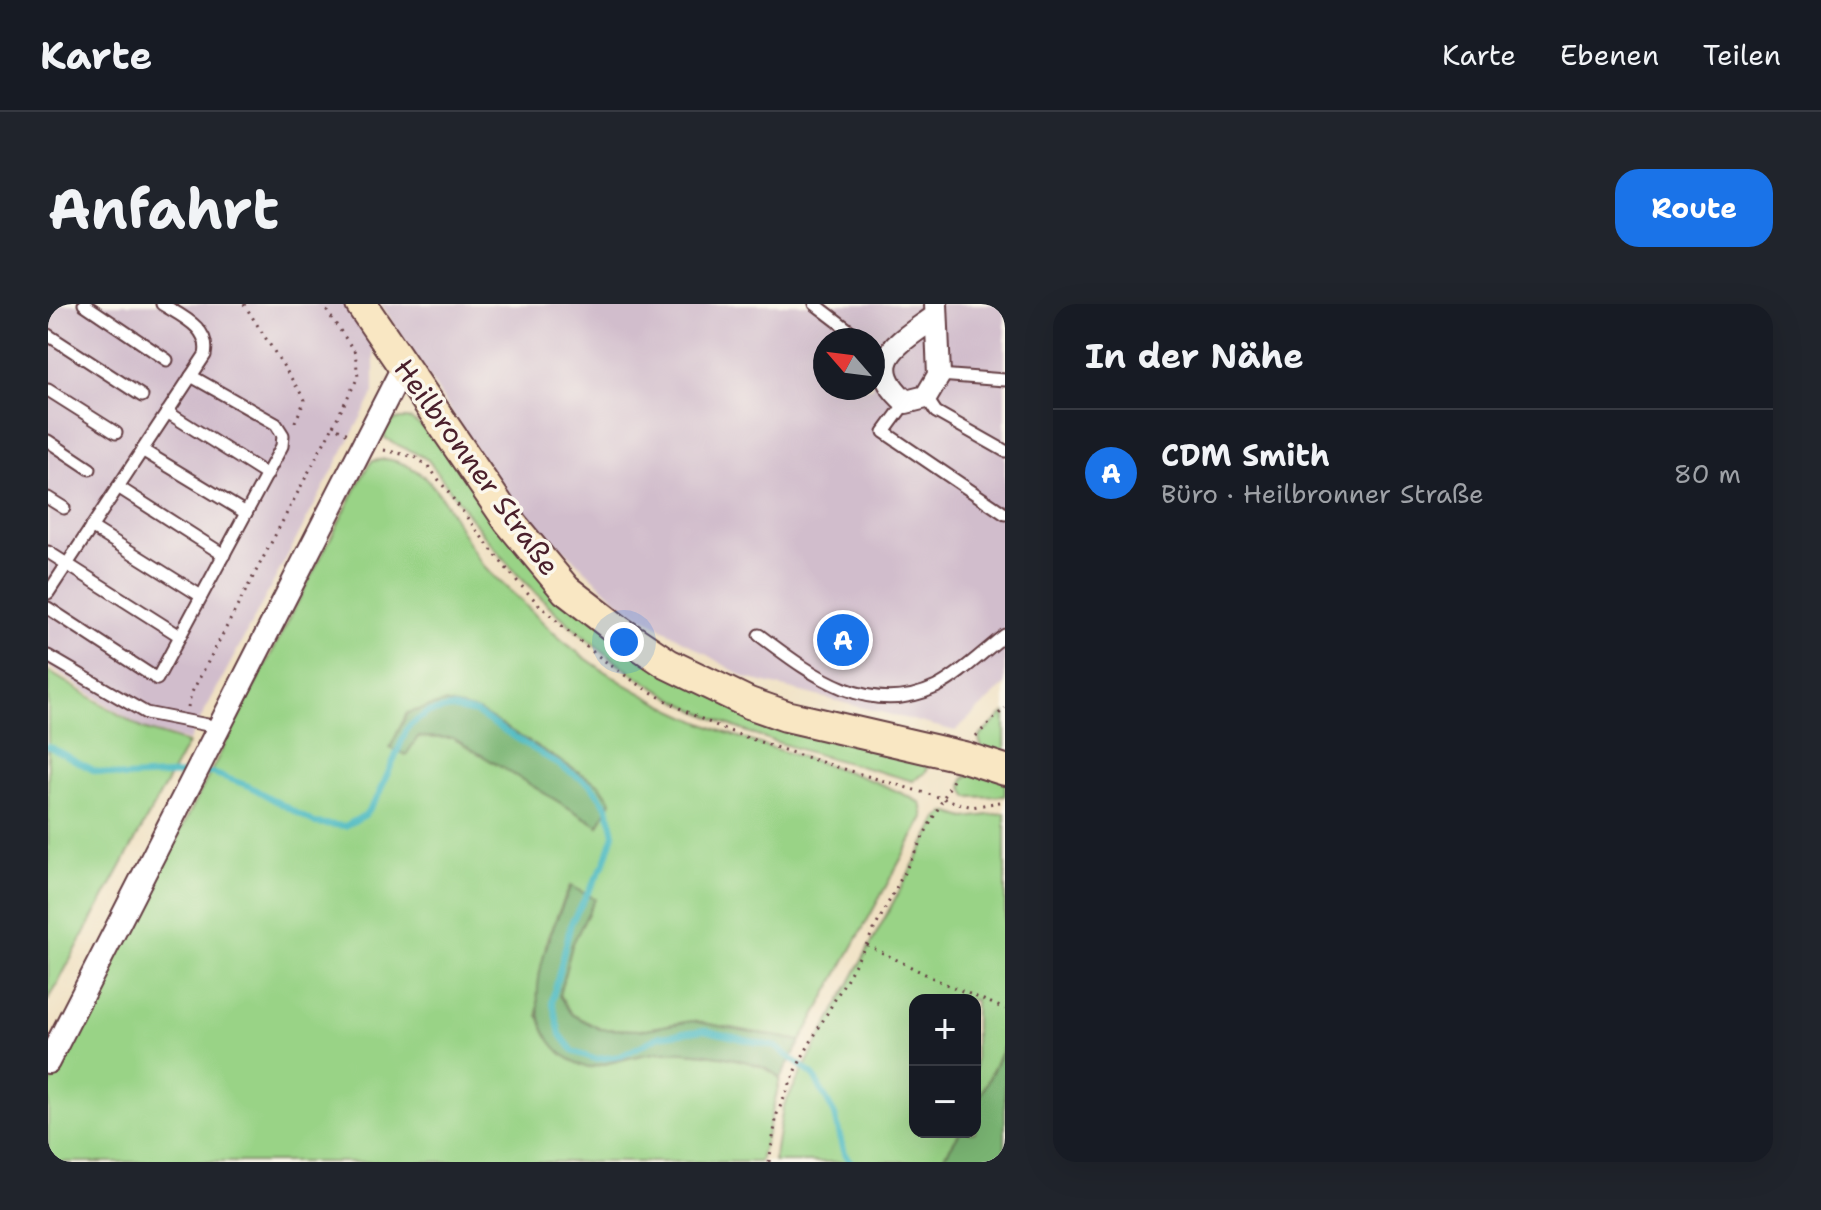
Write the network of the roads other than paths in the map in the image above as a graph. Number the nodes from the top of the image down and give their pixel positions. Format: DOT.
graph roads {
  1 [pos="84,304"];
  2 [pos="162,304"];
  3 [pos="361,304"];
  4 [pos="815,304"];
  5 [pos="175,308"];
  6 [pos="936,310"];
  7 [pos="846,328"];
  8 [pos="48,335"];
  9 [pos="885,352"];
  10 [pos="167,360"];
  11 [pos="403,367"];
  12 [pos="885,371"];
  13 [pos="939,375"];
  14 [pos="191,376"];
  15 [pos="1005,380"];
  16 [pos="48,390"];
  17 [pos="142,396"];
  18 [pos="916,400"];
  19 [pos="167,412"];
  20 [pos="116,433"];
  21 [pos="48,441"];
  22 [pos="142,450"];
  23 [pos="1005,451"];
  24 [pos="90,469"];
  25 [pos="267,475"];
  26 [pos="118,487"];
  27 [pos="48,498"];
  28 [pos="64,508"];
  29 [pos="246,513"];
  30 [pos="1005,514"];
  31 [pos="91,527"];
  32 [pos="48,552"];
  33 [pos="224,555"];
  34 [pos="67,564"];
  35 [pos="48,593"];
  36 [pos="201,596"];
  37 [pos="48,608"];
  38 [pos="759,635"];
  39 [pos="1005,635"];
  40 [pos="180,636"];
  41 [pos="48,656"];
  42 [pos="218,727"];
  43 [pos="1005,770"];
  44 [pos="48,1062"];
  1 -- 10 [label="lane"];
  2 -- 5 [label="lane"];
  3 -- 11 [label="main road, Heilbronner Straße"];
  4 -- 7 [label="lane"];
  5 -- 14 [label="lane"];
  6 -- 9 [label="street"];
  6 -- 13 [label="street"];
  8 -- 17 [label="lane"];
  11 -- 42 [label="street"];
  11 -- 43 [label="main road, Heilbronner Straße"];
  12 -- 18 [label="street"];
  13 -- 15 [label="lane"];
  13 -- 18 [label="street"];
  14 -- 19 [label="lane"];
  14 -- 25 [label="lane"];
  16 -- 20 [label="lane"];
  18 -- 23 [label="lane"];
  18 -- 30 [label="lane"];
  19 -- 22 [label="lane"];
  19 -- 25 [label="lane"];
  21 -- 24 [label="lane"];
  22 -- 26 [label="lane"];
  22 -- 29 [label="lane"];
  25 -- 29 [label="lane"];
  26 -- 31 [label="lane"];
  26 -- 33 [label="lane"];
  27 -- 28 [label="lane"];
  29 -- 33 [label="lane"];
  31 -- 34 [label="lane"];
  31 -- 36 [label="lane"];
  32 -- 34 [label="lane"];
  33 -- 36 [label="lane"];
  34 -- 35 [label="lane"];
  34 -- 40 [label="lane"];
  36 -- 40 [label="lane"];
  37 -- 40 [label="lane"];
  38 -- 39 [label="lane"];
  41 -- 42 [label="lane"];
  42 -- 44 [label="street"];
}
